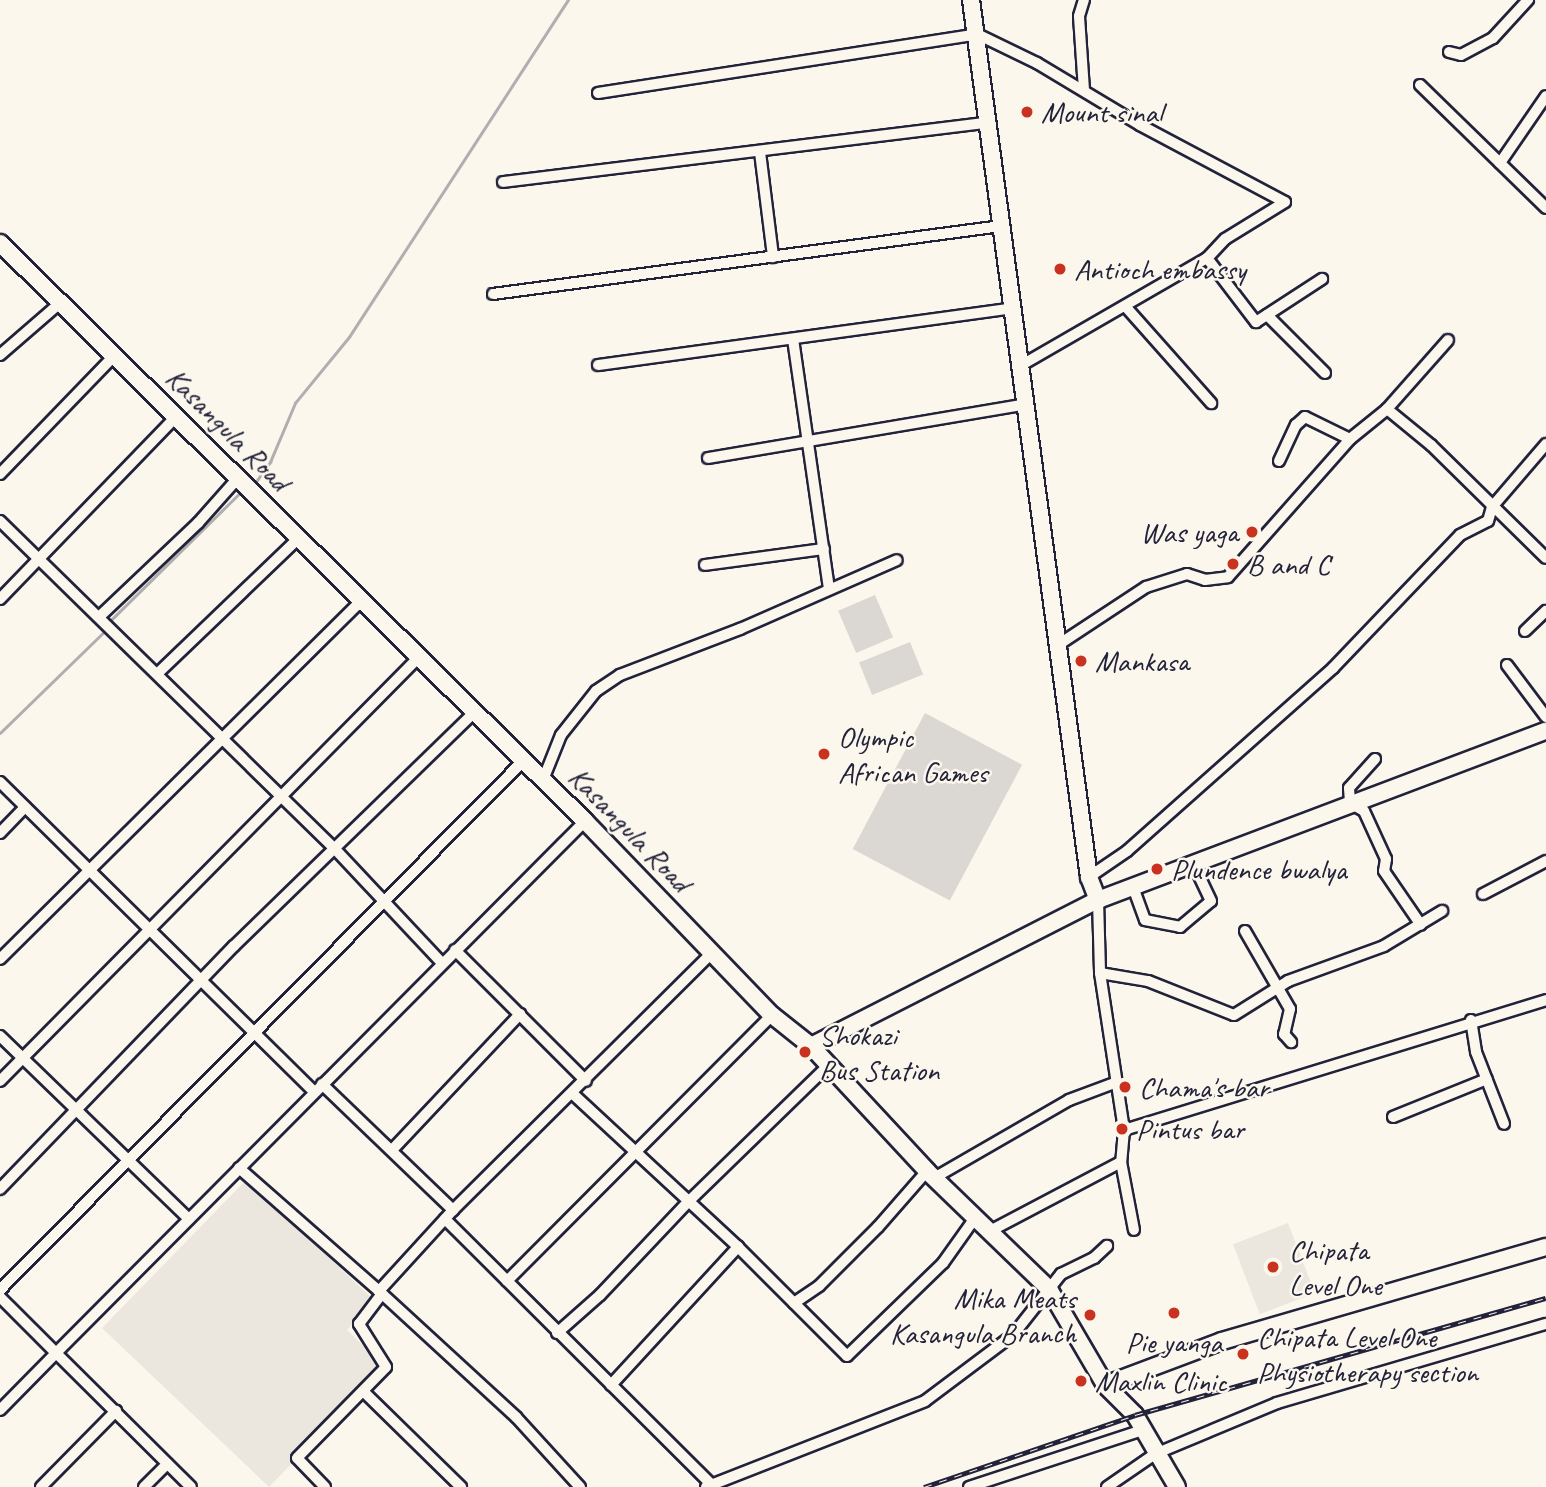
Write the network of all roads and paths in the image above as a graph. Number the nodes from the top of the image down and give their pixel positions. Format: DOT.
graph roads {
  1 [pos="971,0"];
  2 [pos="1084,0"];
  3 [pos="1528,0"];
  4 [pos="977,34"];
  5 [pos="1449,52"];
  6 [pos="1420,85"];
  7 [pos="1084,90"];
  8 [pos="598,93"];
  9 [pos="1546,96"];
  10 [pos="987,122"];
  11 [pos="760,152"];
  12 [pos="1500,163"];
  13 [pos="503,182"];
  14 [pos="1546,208"];
  15 [pos="1001,226"];
  16 [pos="1,245"];
  17 [pos="773,257"];
  18 [pos="1207,258"];
  19 [pos="1322,279"];
  20 [pos="493,294"];
  21 [pos="60,303"];
  22 [pos="1125,306"];
  23 [pos="1012,308"];
  24 [pos="1267,315"];
  25 [pos="793,339"];
  26 [pos="1448,340"];
  27 [pos="0,355"];
  28 [pos="114,356"];
  29 [pos="598,365"];
  30 [pos="1020,366"];
  31 [pos="1325,373"];
  32 [pos="1211,403"];
  33 [pos="1023,405"];
  34 [pos="1387,409"];
  35 [pos="176,417"];
  36 [pos="1350,439"];
  37 [pos="807,441"];
  38 [pos="1546,444"];
  39 [pos="708,458"];
  40 [pos="1279,461"];
  41 [pos="0,474"];
  42 [pos="237,478"];
  43 [pos="1492,508"];
  44 [pos="0,521"];
  45 [pos="299,538"];
  46 [pos="824,549"];
  47 [pos="40,557"];
  48 [pos="1546,558"];
  49 [pos="897,560"];
  50 [pos="705,565"];
  51 [pos="829,588"];
  52 [pos="0,599"];
  53 [pos="362,600"];
  54 [pos="1546,611"];
  55 [pos="99,617"];
  56 [pos="1525,631"];
  57 [pos="1061,643"];
  58 [pos="419,657"];
  59 [pos="1507,665"];
  60 [pos="157,674"];
  61 [pos="475,712"];
  62 [pos="1546,717"];
  63 [pos="1546,731"];
  64 [pos="221,738"];
  65 [pos="1375,759"];
  66 [pos="524,760"];
  67 [pos="543,780"];
  68 [pos="0,782"];
  69 [pos="282,797"];
  70 [pos="1351,804"];
  71 [pos="25,807"];
  72 [pos="585,821"];
  73 [pos="0,833"];
  74 [pos="334,848"];
  75 [pos="1546,861"];
  76 [pos="1193,863"];
  77 [pos="89,871"];
  78 [pos="1089,877"];
  79 [pos="1133,887"];
  80 [pos="1483,894"];
  81 [pos="1098,900"];
  82 [pos="384,902"];
  83 [pos="1443,911"];
  84 [pos="1421,925"];
  85 [pos="148,927"];
  86 [pos="1245,932"];
  87 [pos="455,950"];
  88 [pos="712,953"];
  89 [pos="0,959"];
  90 [pos="442,963"];
  91 [pos="1100,973"];
  92 [pos="203,978"];
  93 [pos="1278,988"];
  94 [pos="1546,1000"];
  95 [pos="520,1014"];
  96 [pos="772,1015"];
  97 [pos="1471,1020"];
  98 [pos="254,1030"];
  99 [pos="0,1036"];
  100 [pos="1291,1042"];
  101 [pos="811,1046"];
  102 [pos="22,1058"];
  103 [pos="828,1066"];
  104 [pos="1487,1079"];
  105 [pos="0,1081"];
  106 [pos="586,1081"];
  107 [pos="1117,1082"];
  108 [pos="322,1084"];
  109 [pos="314,1093"];
  110 [pos="573,1094"];
  111 [pos="73,1109"];
  112 [pos="1392,1117"];
  113 [pos="1504,1124"];
  114 [pos="1124,1130"];
  115 [pos="392,1150"];
  116 [pos="637,1152"];
  117 [pos="128,1161"];
  118 [pos="1121,1162"];
  119 [pos="239,1168"];
  120 [pos="931,1175"];
  121 [pos="0,1189"];
  122 [pos="689,1201"];
  123 [pos="449,1215"];
  124 [pos="975,1218"];
  125 [pos="189,1219"];
  126 [pos="1133,1230"];
  127 [pos="990,1231"];
  128 [pos="1107,1245"];
  129 [pos="738,1247"];
  130 [pos="1546,1247"];
  131 [pos="507,1281"];
  132 [pos="1049,1289"];
  133 [pos="0,1290"];
  134 [pos="381,1293"];
  135 [pos="0,1297"];
  136 [pos="794,1303"];
  137 [pos="1546,1324"];
  138 [pos="557,1333"];
  139 [pos="57,1353"];
  140 [pos="611,1385"];
  141 [pos="1105,1385"];
  142 [pos="364,1392"];
  143 [pos="0,1410"];
  144 [pos="116,1410"];
  145 [pos="1142,1430"];
  146 [pos="1155,1454"];
  147 [pos="167,1464"];
  148 [pos="709,1486"];
  149 [pos="41,1487"];
  150 [pos="144,1487"];
  151 [pos="191,1487"];
  152 [pos="325,1487"];
  153 [pos="461,1487"];
  154 [pos="580,1487"];
  155 [pos="969,1487"];
  156 [pos="1107,1487"];
  157 [pos="1177,1487"];
  1 -- 4 [label="street"];
  2 -- 7 [label="street"];
  3 -- 5 [label="street"];
  4 -- 7 [label="street"];
  4 -- 8 [label="street"];
  4 -- 10 [label="street"];
  6 -- 12 [label="street"];
  7 -- 18 [label="street"];
  9 -- 12 [label="street"];
  10 -- 11 [label="street"];
  10 -- 15 [label="street"];
  11 -- 13 [label="street"];
  11 -- 17 [label="street"];
  12 -- 14 [label="street"];
  15 -- 17 [label="street"];
  15 -- 23 [label="street"];
  16 -- 21 [label="street, Kasangula Road"];
  17 -- 20 [label="street"];
  18 -- 22 [label="street"];
  18 -- 24 [label="street"];
  19 -- 24 [label="street"];
  21 -- 27 [label="street"];
  21 -- 28 [label="street, Kasangula Road"];
  22 -- 30 [label="street"];
  22 -- 32 [label="street"];
  23 -- 25 [label="street"];
  23 -- 30 [label="street"];
  24 -- 31 [label="street"];
  25 -- 29 [label="street"];
  25 -- 37 [label="street"];
  26 -- 34 [label="street"];
  28 -- 35 [label="street, Kasangula Road"];
  28 -- 41 [label="street"];
  30 -- 33 [label="street"];
  33 -- 37 [label="street"];
  33 -- 57 [label="street"];
  34 -- 36 [label="street"];
  34 -- 43 [label="street"];
  35 -- 42 [label="street, Kasangula Road"];
  35 -- 47 [label="street"];
  36 -- 40 [label="street"];
  36 -- 57 [label="street"];
  37 -- 39 [label="street"];
  37 -- 46 [label="street"];
  38 -- 43 [label="street"];
  42 -- 45 [label="street, Kasangula Road"];
  42 -- 55 [label="street"];
  43 -- 48 [label="street"];
  43 -- 78 [label="street"];
  44 -- 47 [label="street"];
  45 -- 53 [label="street, Kasangula Road"];
  45 -- 60 [label="street"];
  46 -- 50 [label="street"];
  46 -- 51 [label="street"];
  47 -- 52 [label="street"];
  47 -- 55 [label="street"];
  49 -- 51 [label="street"];
  51 -- 67 [label="street"];
  53 -- 58 [label="street, Kasangula Road"];
  53 -- 64 [label="street"];
  54 -- 56 [label="street"];
  55 -- 60 [label="street"];
  57 -- 78 [label="street"];
  58 -- 61 [label="street, Kasangula Road"];
  58 -- 69 [label="street"];
  59 -- 62 [label="street"];
  60 -- 64 [label="street"];
  61 -- 66 [label="street, Kasangula Road"];
  61 -- 74 [label="street"];
  63 -- 70 [label="street"];
  64 -- 69 [label="street"];
  64 -- 77 [label="street"];
  65 -- 70 [label="street"];
  66 -- 67 [label="street, Kasangula Road"];
  66 -- 82 [label="street"];
  67 -- 72 [label="street, Kasangula Road"];
  68 -- 71 [label="street"];
  69 -- 74 [label="street"];
  69 -- 85 [label="street"];
  70 -- 76 [label="street"];
  70 -- 84 [label="street"];
  71 -- 73 [label="street"];
  71 -- 77 [label="street"];
  72 -- 87 [label="street"];
  72 -- 88 [label="street, Kasangula Road"];
  74 -- 82 [label="street"];
  74 -- 92 [label="street"];
  75 -- 80 [label="street"];
  76 -- 79 [label="street"];
  76 -- 79 [label="street"];
  77 -- 85 [label="street"];
  77 -- 89 [label="street"];
  78 -- 81 [label="street"];
  79 -- 81 [label="street"];
  81 -- 91 [label="street"];
  81 -- 101 [label="street"];
  82 -- 90 [label="street"];
  82 -- 98 [label="street"];
  83 -- 84 [label="street"];
  84 -- 93 [label="street"];
  85 -- 92 [label="street"];
  85 -- 102 [label="street"];
  86 -- 93 [label="street"];
  87 -- 90 [label="street"];
  87 -- 95 [label="street"];
  88 -- 96 [label="street, Kasangula Road"];
  88 -- 106 [label="street"];
  90 -- 108 [label="street"];
  91 -- 93 [label="street"];
  91 -- 107 [label="street"];
  92 -- 98 [label="street"];
  92 -- 111 [label="street"];
  93 -- 100 [label="street"];
  94 -- 97 [label="street"];
  95 -- 106 [label="street"];
  95 -- 115 [label="street"];
  96 -- 101 [label="street, Kasangula Road"];
  96 -- 116 [label="street"];
  97 -- 104 [label="street"];
  97 -- 114 [label="street"];
  98 -- 109 [label="street"];
  98 -- 117 [label="street"];
  99 -- 102 [label="street"];
  101 -- 103 [label="street, Kasangula Road"];
  102 -- 105 [label="street"];
  102 -- 111 [label="street"];
  103 -- 120 [label="street, Kasangula Road"];
  103 -- 122 [label="street"];
  104 -- 112 [label="street"];
  104 -- 113 [label="street"];
  106 -- 110 [label="street"];
  107 -- 114 [label="street"];
  107 -- 120 [label="street"];
  108 -- 109 [label="street"];
  108 -- 115 [label="street"];
  109 -- 119 [label="street"];
  110 -- 116 [label="street"];
  110 -- 123 [label="street"];
  111 -- 117 [label="street"];
  111 -- 121 [label="street"];
  114 -- 118 [label="street"];
  115 -- 123 [label="street"];
  116 -- 122 [label="street"];
  116 -- 131 [label="street"];
  117 -- 125 [label="street"];
  117 -- 133 [label="street"];
  118 -- 126 [label="street"];
  118 -- 127 [label="street"];
  119 -- 125 [label="street"];
  119 -- 134 [label="street"];
  120 -- 124 [label="street, Kasangula Road"];
  120 -- 136 [label="street"];
  122 -- 129 [label="street"];
  122 -- 138 [label="street"];
  123 -- 131 [label="street"];
  123 -- 134 [label="street"];
  124 -- 127 [label="street, Kasangula Road"];
  124 -- 136 [label="street"];
  125 -- 139 [label="street"];
  127 -- 132 [label="street, Kasangula Road"];
  128 -- 132 [label="street"];
  129 -- 136 [label="street"];
  129 -- 140 [label="street"];
  130 -- 141 [label="street"];
  131 -- 138 [label="street"];
  132 -- 141 [label="street, Kasangula Road"];
  132 -- 148 [label="street"];
  134 -- 142 [label="street"];
  134 -- 154 [label="street"];
  135 -- 139 [label="street"];
  137 -- 146 [label="street"];
  138 -- 140 [label="street"];
  139 -- 143 [label="street"];
  139 -- 144 [label="street"];
  140 -- 148 [label="street"];
  141 -- 145 [label="street, Kasangula Road"];
  142 -- 152 [label="street"];
  142 -- 153 [label="street"];
  144 -- 147 [label="street"];
  144 -- 149 [label="street"];
  145 -- 146 [label="street, Kasangula Road"];
  145 -- 155 [label="street"];
  146 -- 156 [label="street"];
  146 -- 157 [label="street, Kasangula Road"];
  147 -- 150 [label="street"];
  147 -- 151 [label="street"];
}
